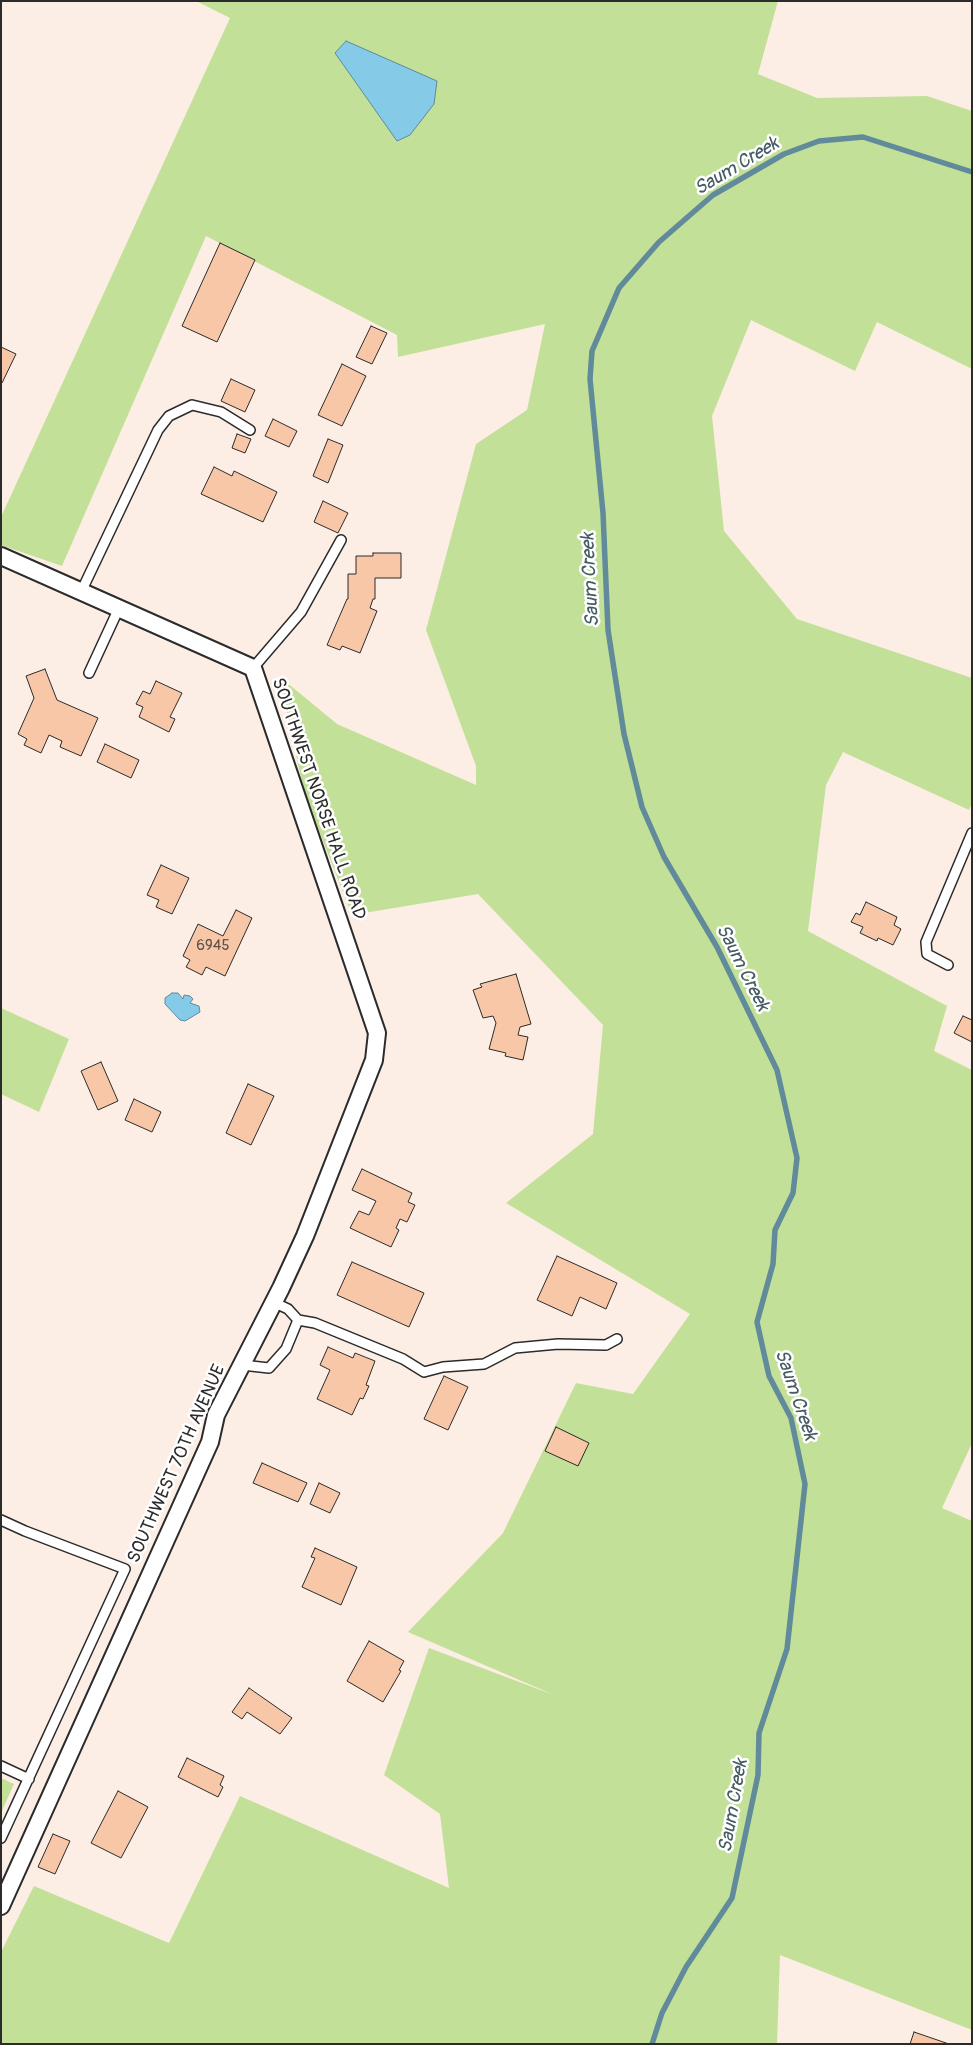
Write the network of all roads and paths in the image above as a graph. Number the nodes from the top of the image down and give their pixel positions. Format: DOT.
graph roads {
  1 [pos="250,430"];
  2 [pos="341,540"];
  3 [pos="1,556"];
  4 [pos="81,592"];
  5 [pos="119,608"];
  6 [pos="253,668"];
  7 [pos="89,673"];
  8 [pos="972,833"];
  9 [pos="948,966"];
  10 [pos="377,1033"];
  11 [pos="274,1302"];
  12 [pos="298,1320"];
  13 [pos="617,1339"];
  14 [pos="242,1365"];
  15 [pos="1,1520"];
  16 [pos="1,1766"];
  17 [pos="29,1779"];
  18 [pos="1,1838"];
  19 [pos="1,1906"];
  1 -- 4 [label="lane"];
  2 -- 6 [label="lane"];
  3 -- 4 [label="street, SOUTHWEST NORSE HALL ROAD"];
  4 -- 5 [label="street, SOUTHWEST NORSE HALL ROAD"];
  5 -- 6 [label="street, SOUTHWEST NORSE HALL ROAD"];
  5 -- 7 [label="lane"];
  6 -- 10 [label="street, SOUTHWEST NORSE HALL ROAD"];
  8 -- 9 [label="lane"];
  10 -- 11 [label="street, SOUTHWEST 70TH AVENUE"];
  11 -- 12 [label="lane"];
  11 -- 14 [label="street, SOUTHWEST 70TH AVENUE"];
  12 -- 13 [label="lane"];
  12 -- 14 [label="lane"];
  14 -- 19 [label="street, SOUTHWEST 70TH AVENUE"];
  15 -- 17 [label="lane"];
  16 -- 17 [label="lane"];
  17 -- 18 [label="lane"];
}
